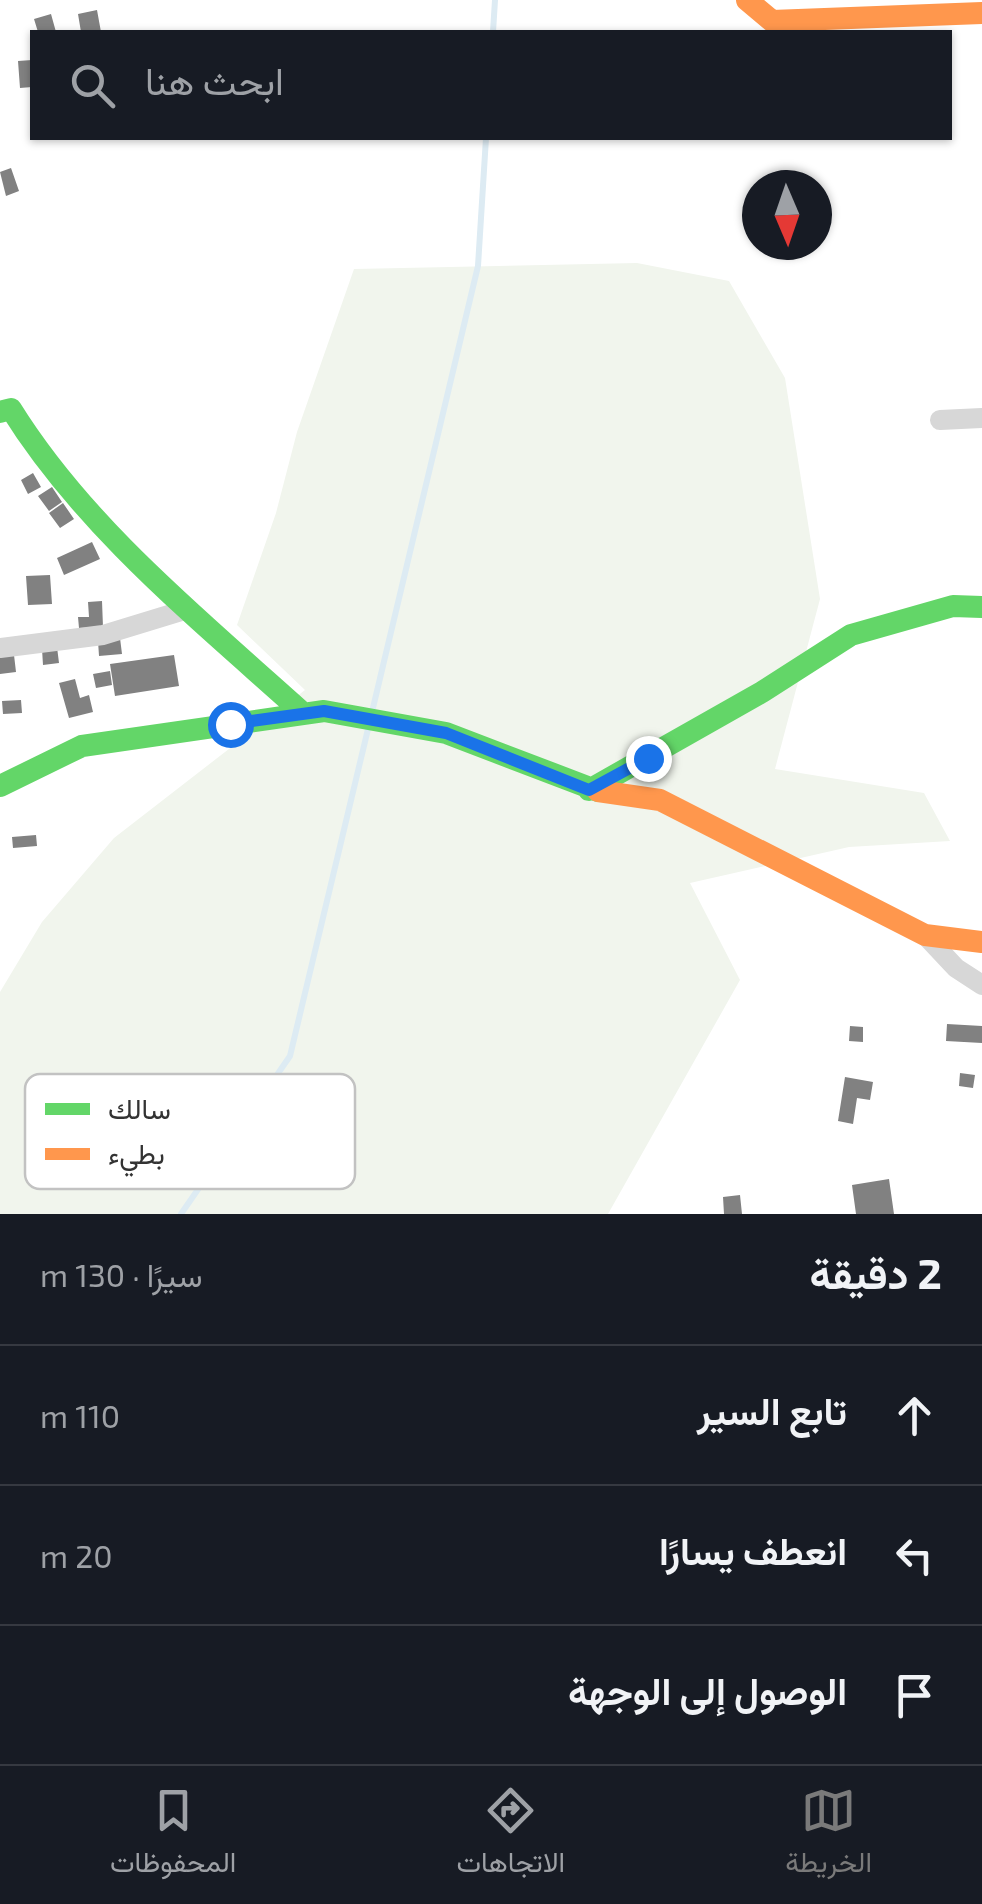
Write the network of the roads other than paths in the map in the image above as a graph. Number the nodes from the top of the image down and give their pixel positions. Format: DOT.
graph roads {
  1 [pos="747,0"];
  2 [pos="982,13"];
  3 [pos="0,412"];
  4 [pos="982,418"];
  5 [pos="940,420"];
  6 [pos="982,607"];
  7 [pos="188,608"];
  8 [pos="0,648"];
  9 [pos="304,714"];
  10 [pos="0,786"];
  11 [pos="589,790"];
  12 [pos="925,935"];
  13 [pos="982,942"];
  14 [pos="982,985"];
  1 -- 2 [label="street"];
  3 -- 7 [label="street"];
  4 -- 5 [label="street"];
  6 -- 11 [label="street"];
  7 -- 8 [label="street"];
  7 -- 9 [label="street"];
  9 -- 10 [label="street"];
  9 -- 11 [label="street"];
  11 -- 12 [label="street"];
  12 -- 13 [label="street"];
  12 -- 14 [label="street"];
}
